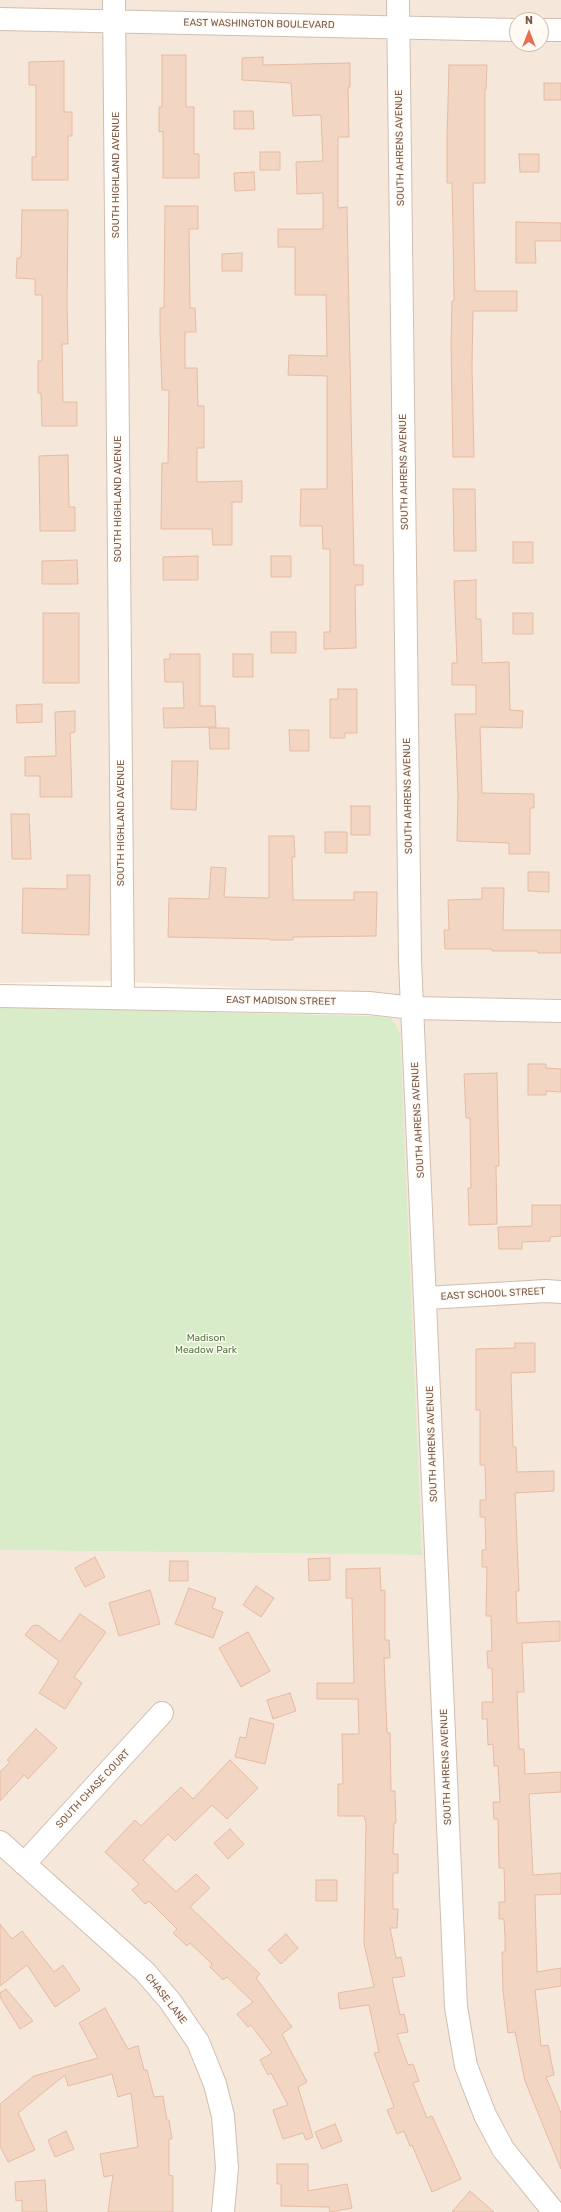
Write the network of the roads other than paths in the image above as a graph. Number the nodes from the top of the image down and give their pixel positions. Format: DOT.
graph roads {
  1 [pos="398,0"];
  2 [pos="114,10"];
  3 [pos="0,19"];
  4 [pos="399,28"];
  5 [pos="509,30"];
  6 [pos="549,30"];
  7 [pos="561,30"];
  8 [pos="0,996"];
  9 [pos="122,997"];
  10 [pos="413,1008"];
  11 [pos="561,1011"];
  12 [pos="561,1292"];
  13 [pos="426,1298"];
  14 [pos="162,1713"];
  15 [pos="0,1842"];
  16 [pos="24,1864"];
  17 [pos="223,2212"];
  18 [pos="554,2212"];
  1 -- 4 [label="street, SOUTH AHRENS AVENUE"];
  2 -- 3 [label="street, EAST WASHINGTON BOULEVARD"];
  2 -- 4 [label="street, EAST WASHINGTON BOULEVARD"];
  2 -- 9 [label="street, SOUTH HIGHLAND AVENUE"];
  4 -- 5 [label="street, EAST WASHINGTON BOULEVARD"];
  4 -- 10 [label="street, SOUTH AHRENS AVENUE"];
  6 -- 7 [label="street"];
  8 -- 9 [label="street, EAST MADISON STREET"];
  9 -- 10 [label="street, EAST MADISON STREET"];
  10 -- 11 [label="street, EAST MADISON STREET"];
  10 -- 13 [label="street, SOUTH AHRENS AVENUE"];
  12 -- 13 [label="street, EAST SCHOOL STREET"];
  13 -- 18 [label="street, SOUTH AHRENS AVENUE"];
  14 -- 16 [label="street, SOUTH CHASE COURT"];
  15 -- 16 [label="street, CHASE LANE"];
  16 -- 17 [label="street, CHASE LANE"];
}
